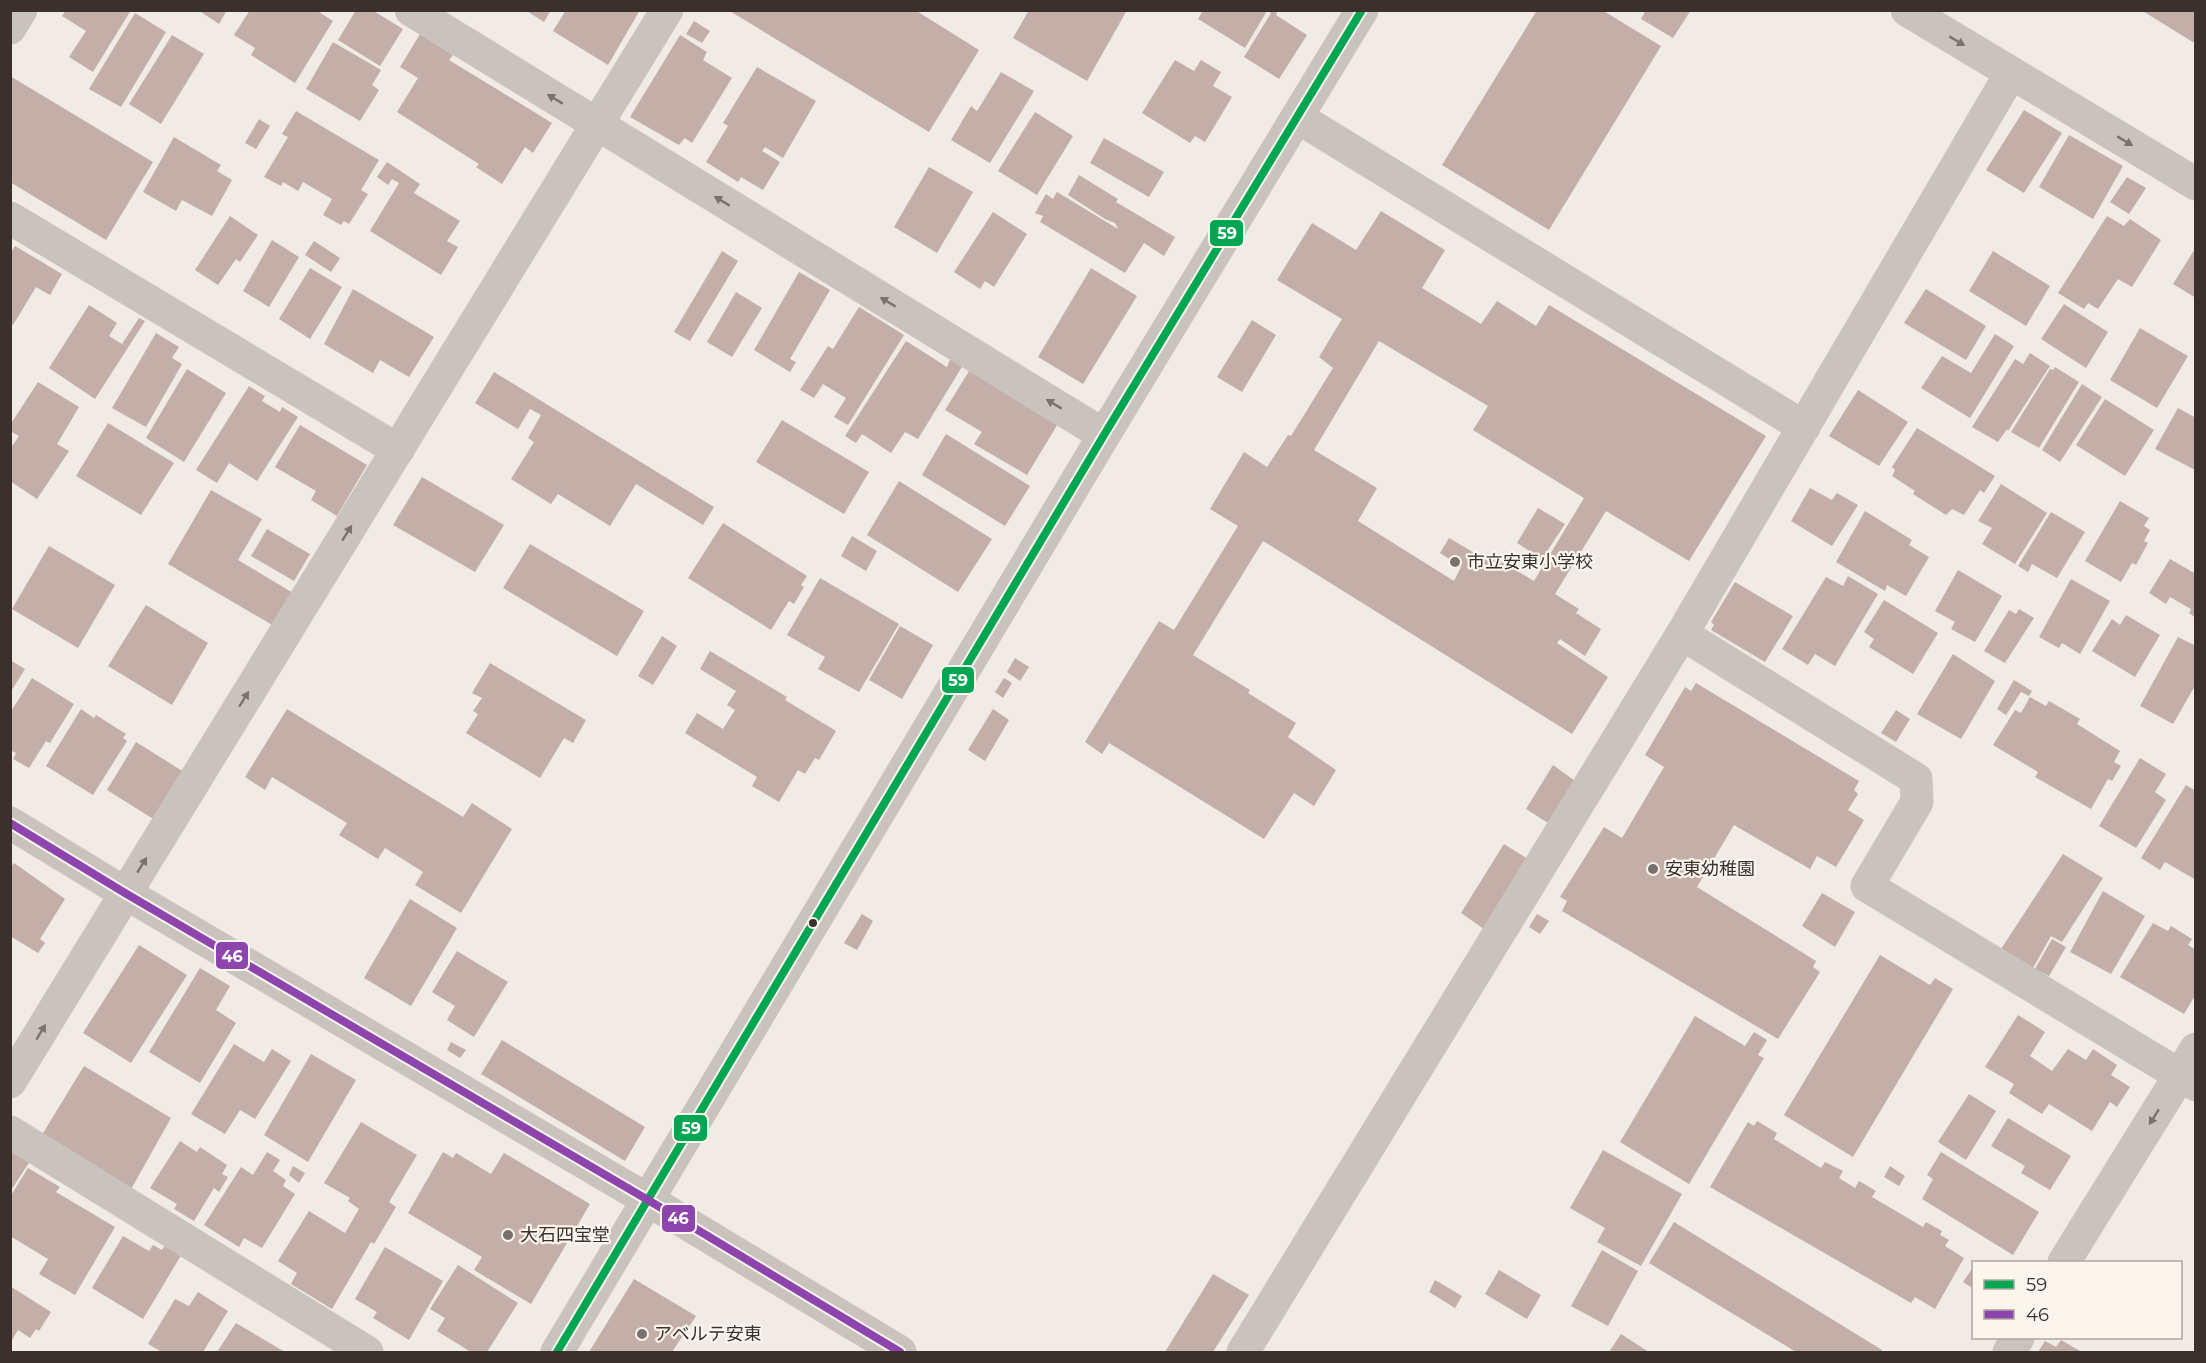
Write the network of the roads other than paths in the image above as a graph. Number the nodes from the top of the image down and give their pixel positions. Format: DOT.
graph roads {
  1 [pos="21,10"];
  2 [pos="411,10"];
  3 [pos="667,10"];
  4 [pos="1362,10"];
  5 [pos="1907,10"];
  6 [pos="10,28"];
  7 [pos="2011,73"];
  8 [pos="1297,117"];
  9 [pos="598,125"];
  10 [pos="2196,184"];
  11 [pos="10,218"];
  12 [pos="1804,427"];
  13 [pos="1104,435"];
  14 [pos="398,450"];
  15 [pos="1682,634"];
  16 [pos="10,823"];
  17 [pos="125,893"];
  18 [pos="2190,1070"];
  19 [pos="10,1082"];
  20 [pos="10,1132"];
  21 [pos="648,1200"];
  22 [pos="2065,1261"];
  23 [pos="2017,1339"];
  24 [pos="367,1353"];
  25 [pos="557,1353"];
  26 [pos="900,1353"];
  27 [pos="1243,1353"];
  28 [pos="2009,1353"];
  1 -- 6 [label="street"];
  9 -- 2 [label="street, one-way"];
  3 -- 9 [label="street"];
  4 -- 8 [label="street"];
  5 -- 7 [label="street, one-way"];
  7 -- 10 [label="street, one-way"];
  7 -- 12 [label="street"];
  8 -- 12 [label="street"];
  8 -- 13 [label="street"];
  13 -- 9 [label="street, one-way"];
  9 -- 14 [label="street"];
  11 -- 14 [label="street"];
  12 -- 15 [label="street"];
  13 -- 21 [label="street"];
  17 -- 14 [label="street, one-way"];
  15 -- 18 [label="street"];
  15 -- 27 [label="street"];
  16 -- 17 [label="street"];
  19 -- 17 [label="street, one-way"];
  17 -- 21 [label="street"];
  18 -- 22 [label="street, one-way"];
  20 -- 24 [label="street"];
  21 -- 25 [label="street"];
  21 -- 26 [label="street"];
  23 -- 28 [label="street"];
}
